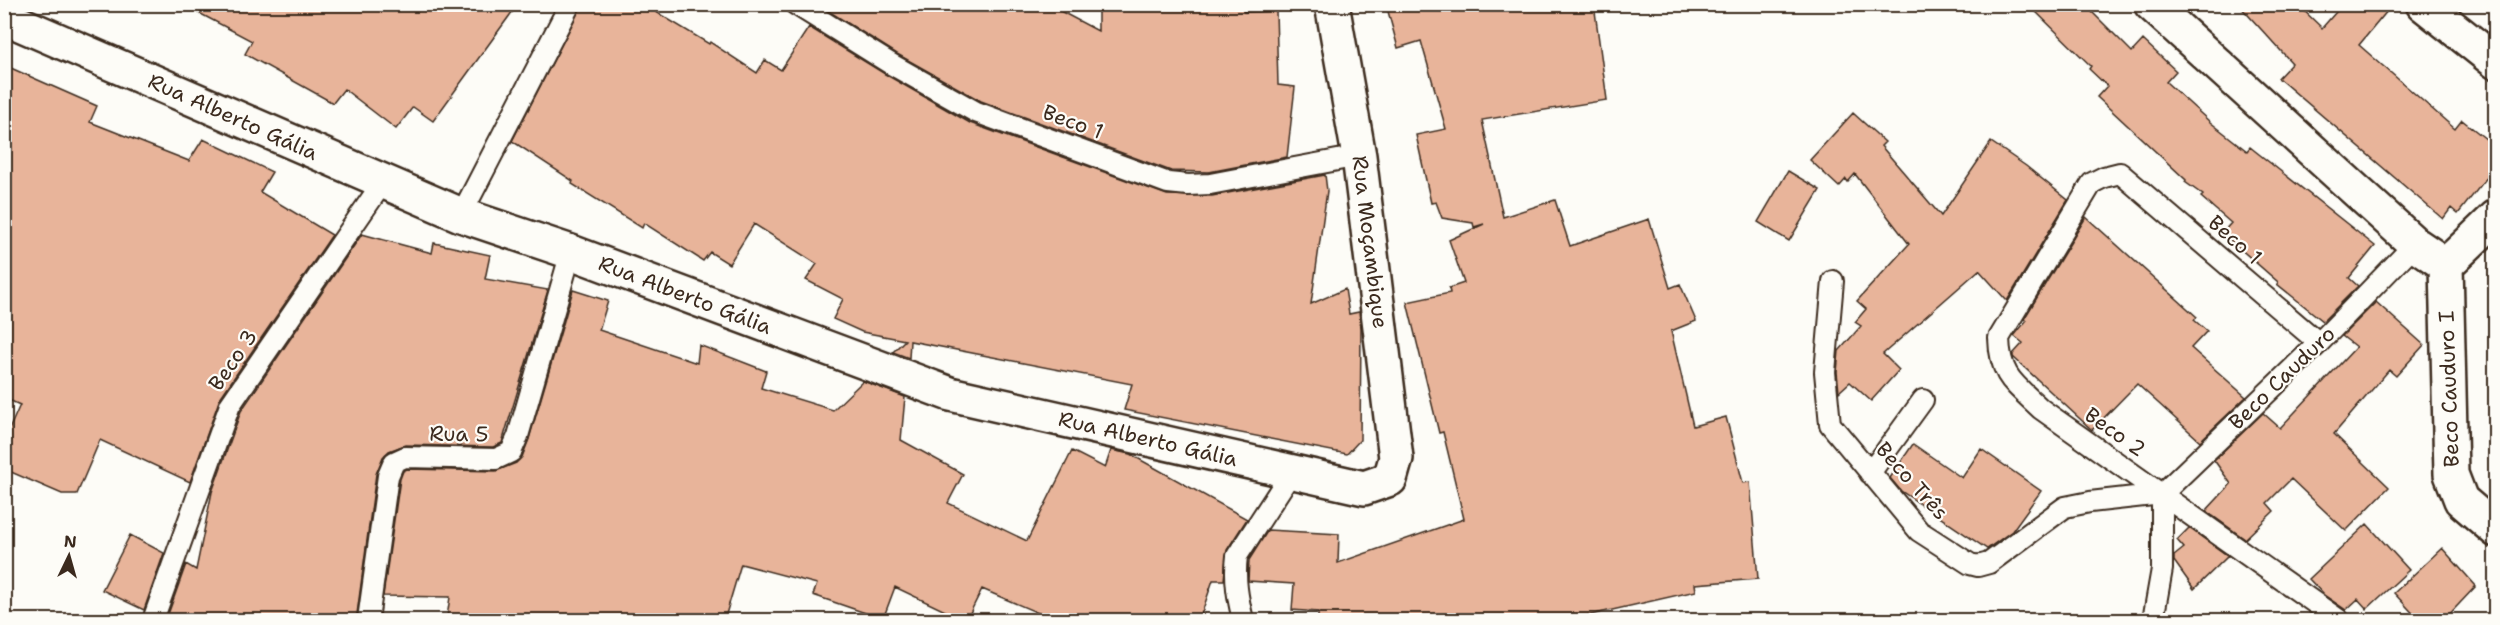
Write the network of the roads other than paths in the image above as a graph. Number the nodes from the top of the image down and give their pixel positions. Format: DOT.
graph roads {
  1 [pos="570,4"];
  2 [pos="795,4"];
  3 [pos="1332,4"];
  4 [pos="2151,4"];
  5 [pos="2423,4"];
  6 [pos="4,17"];
  7 [pos="2495,60"];
  8 [pos="1359,156"];
  9 [pos="2120,174"];
  10 [pos="383,182"];
  11 [pos="461,215"];
  12 [pos="2496,217"];
  13 [pos="2415,244"];
  14 [pos="571,252"];
  15 [pos="2446,265"];
  16 [pos="1833,281"];
  17 [pos="2319,343"];
  18 [pos="1923,400"];
  19 [pos="1293,470"];
  20 [pos="1870,473"];
  21 [pos="1390,479"];
  22 [pos="2162,494"];
  23 [pos="2496,530"];
  24 [pos="153,621"];
  25 [pos="368,621"];
  26 [pos="1243,621"];
  27 [pos="2152,621"];
  28 [pos="2339,621"];
  1 -- 11 [label="lane"];
  2 -- 8 [label="lane, Beco 1"];
  3 -- 8 [label="street, Rua Moçambique"];
  4 -- 13 [label="street"];
  5 -- 7 [label="street"];
  6 -- 10 [label="street, Rua Alberto Gália"];
  8 -- 21 [label="street, Rua Moçambique"];
  9 -- 17 [label="lane, Beco 1"];
  9 -- 22 [label="lane, Beco 2"];
  10 -- 11 [label="street, Rua Alberto Gália"];
  10 -- 24 [label="lane, Beco 3"];
  11 -- 14 [label="street, Rua Alberto Gália"];
  12 -- 15 [label="street"];
  13 -- 15 [label="street"];
  13 -- 17 [label="lane, Beco Cauduro"];
  14 -- 19 [label="street, Rua Alberto Gália"];
  14 -- 25 [label="lane, Rua 5"];
  15 -- 23 [label="street, Beco Cauduro I"];
  16 -- 20 [label="lane, Beco Três"];
  17 -- 22 [label="lane, Beco Cauduro"];
  18 -- 20 [label="lane"];
  19 -- 21 [label="street, Rua Alberto Gália"];
  19 -- 26 [label="lane"];
  20 -- 22 [label="lane, Beco Três"];
  22 -- 27 [label="lane"];
  22 -- 28 [label="lane, Beco 2"];
}
